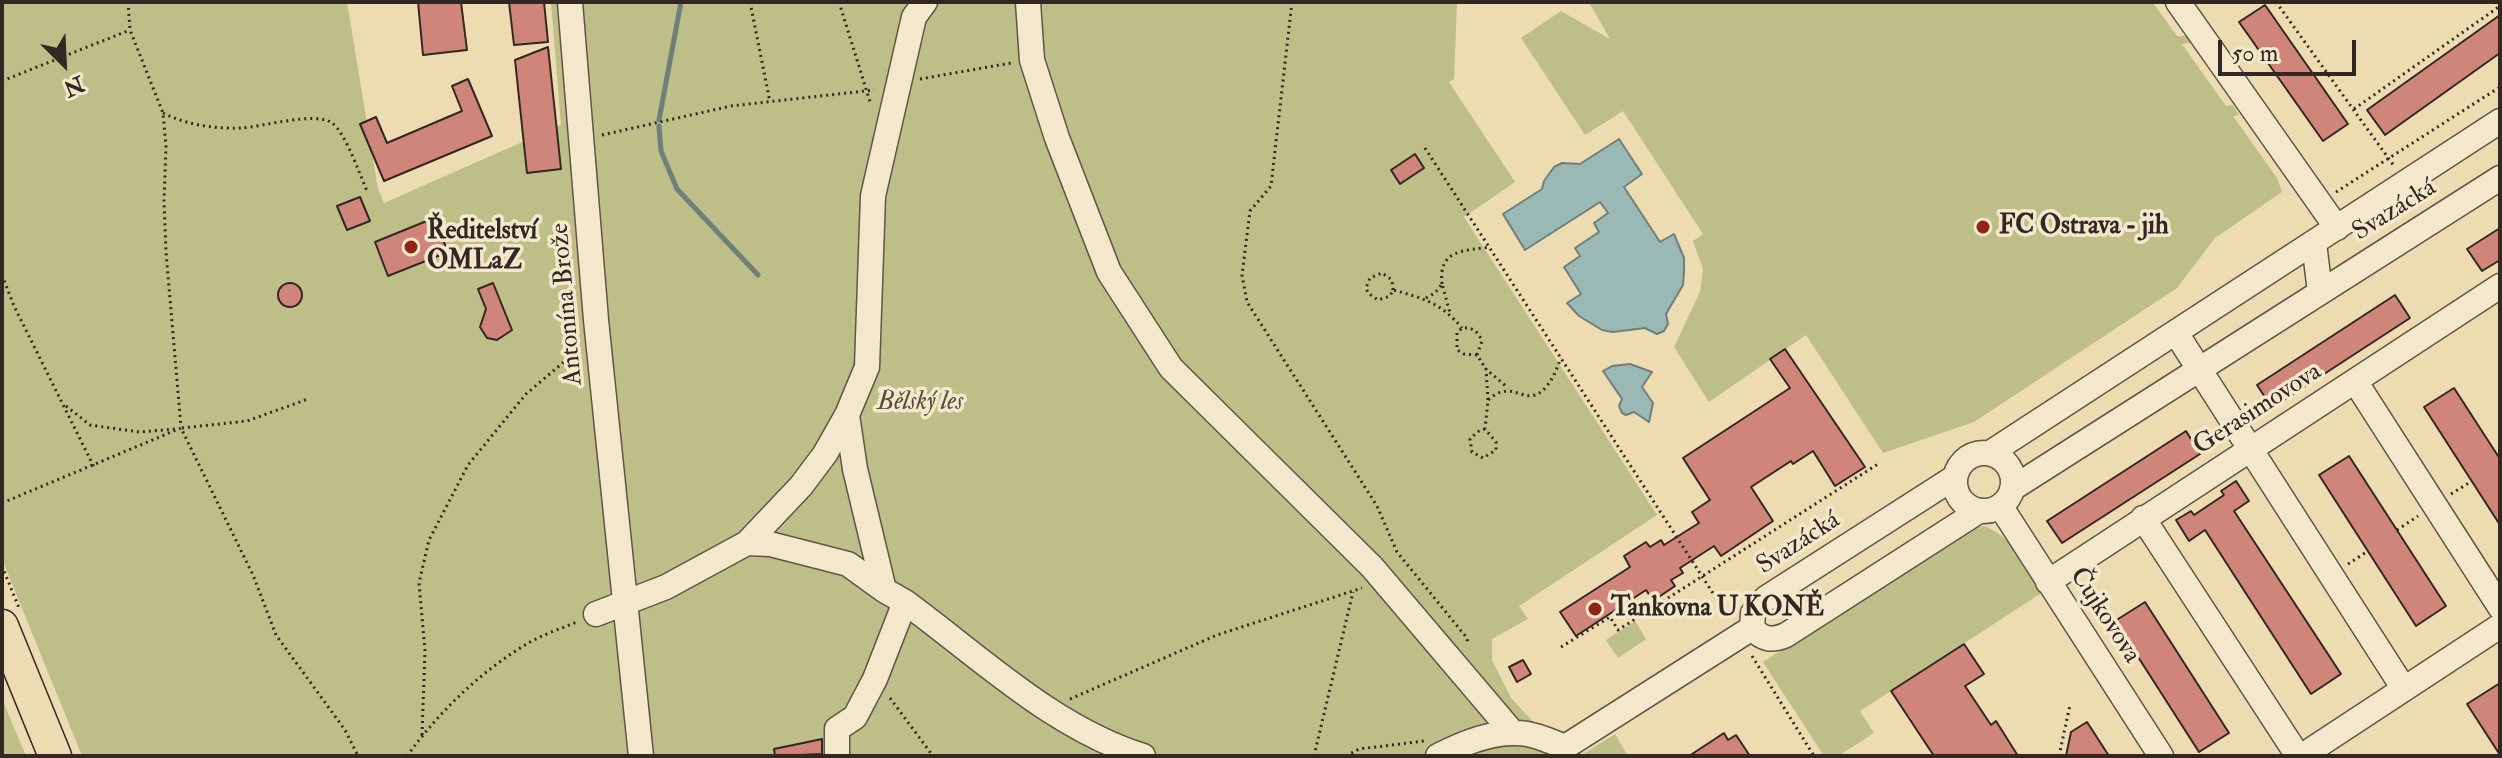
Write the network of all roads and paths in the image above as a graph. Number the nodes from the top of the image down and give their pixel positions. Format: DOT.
graph roads {
  1 [pos="128,2"];
  2 [pos="570,2"];
  3 [pos="750,2"];
  4 [pos="839,2"];
  5 [pos="925,2"];
  6 [pos="1028,2"];
  7 [pos="1292,2"];
  8 [pos="2178,2"];
  9 [pos="2276,2"];
  10 [pos="2287,2"];
  11 [pos="2500,6"];
  12 [pos="2280,7"];
  13 [pos="130,30"];
  14 [pos="1032,60"];
  15 [pos="2,81"];
  16 [pos="899,83"];
  17 [pos="2500,87"];
  18 [pos="867,92"];
  19 [pos="770,102"];
  20 [pos="872,106"];
  21 [pos="2354,109"];
  22 [pos="163,113"];
  23 [pos="2500,121"];
  24 [pos="583,140"];
  25 [pos="1425,148"];
  26 [pos="2389,158"];
  27 [pos="2500,178"];
  28 [pos="2405,182"];
  29 [pos="368,193"];
  30 [pos="2320,202"];
  31 [pos="2337,228"];
  32 [pos="2314,243"];
  33 [pos="1491,247"];
  34 [pos="2,275"];
  35 [pos="1442,284"];
  36 [pos="2500,286"];
  37 [pos="1393,290"];
  38 [pos="2320,292"];
  39 [pos="1426,298"];
  40 [pos="1450,315"];
  41 [pos="1462,328"];
  42 [pos="597,329"];
  43 [pos="2176,333"];
  44 [pos="1477,355"];
  45 [pos="1561,358"];
  46 [pos="1486,369"];
  47 [pos="2200,369"];
  48 [pos="2355,381"];
  49 [pos="1508,388"];
  50 [pos="308,399"];
  51 [pos="1488,400"];
  52 [pos="66,406"];
  53 [pos="847,415"];
  54 [pos="181,428"];
  55 [pos="1485,429"];
  56 [pos="2250,448"];
  57 [pos="1990,453"];
  58 [pos="1878,464"];
  59 [pos="94,467"];
  60 [pos="1955,477"];
  61 [pos="1997,502"];
  62 [pos="2,503"];
  63 [pos="2143,518"];
  64 [pos="747,543"];
  65 [pos="1703,577"];
  66 [pos="1384,582"];
  67 [pos="2048,582"];
  68 [pos="1353,591"];
  69 [pos="895,596"];
  70 [pos="625,602"];
  71 [pos="2500,607"];
  72 [pos="596,614"];
  73 [pos="2,626"];
  74 [pos="2500,626"];
  75 [pos="1746,632"];
  76 [pos="1561,647"];
  77 [pos="1470,651"];
  78 [pos="875,679"];
  79 [pos="2404,689"];
  80 [pos="2070,705"];
  81 [pos="1049,709"];
  82 [pos="1513,733"];
  83 [pos="422,735"];
  84 [pos="1463,743"];
  85 [pos="55,756"];
  86 [pos="358,756"];
  87 [pos="407,756"];
  88 [pos="641,756"];
  89 [pos="837,756"];
  90 [pos="933,756"];
  91 [pos="1143,756"];
  92 [pos="1314,756"];
  93 [pos="1346,756"];
  94 [pos="1438,756"];
  95 [pos="1814,756"];
  96 [pos="2059,756"];
  97 [pos="2161,756"];
  98 [pos="2300,756"];
  1 -- 13 [label="path"];
  2 -- 24 [label="street, Antonína Brože"];
  3 -- 19 [label="path"];
  4 -- 18 [label="path"];
  5 -- 16 [label="street"];
  6 -- 14 [label="street"];
  7 -- 77 [label="path"];
  8 -- 30 [label="street, Svazácká"];
  9 -- 12 [label="path"];
  10 -- 12 [label="path"];
  11 -- 21 [label="path"];
  12 -- 21 [label="path"];
  13 -- 15 [label="path"];
  13 -- 22 [label="path"];
  14 -- 16 [label="path"];
  14 -- 66 [label="street"];
  16 -- 18 [label="path"];
  16 -- 53 [label="street"];
  17 -- 26 [label="path"];
  18 -- 19 [label="path"];
  18 -- 20 [label="path"];
  19 -- 24 [label="path"];
  21 -- 26 [label="path"];
  22 -- 29 [label="path"];
  22 -- 54 [label="path"];
  23 -- 28 [label="street, Svazácká"];
  24 -- 42 [label="street, Antonína Brože"];
  25 -- 33 [label="path"];
  26 -- 28 [label="path"];
  26 -- 30 [label="path"];
  27 -- 38 [label="street, Svazácká"];
  28 -- 31 [label="street, Svazácká"];
  30 -- 31 [label="street, Svazácká"];
  31 -- 32 [label="street, Svazácká"];
  32 -- 38 [label="street"];
  32 -- 43 [label="street, Svazácká"];
  33 -- 35 [label="path"];
  33 -- 45 [label="path"];
  34 -- 52 [label="path"];
  35 -- 39 [label="path"];
  35 -- 40 [label="path"];
  36 -- 48 [label="street, Gerasimovova"];
  37 -- 37 [label="path"];
  37 -- 39 [label="path"];
  38 -- 47 [label="street, Svazácká"];
  39 -- 40 [label="path"];
  40 -- 41 [label="path"];
  41 -- 44 [label="path"];
  41 -- 44 [label="path"];
  42 -- 70 [label="street, Antonína Brože"];
  42 -- 83 [label="path"];
  43 -- 47 [label="street"];
  43 -- 57 [label="street, Svazácká"];
  44 -- 46 [label="path"];
  45 -- 49 [label="path"];
  45 -- 65 [label="path"];
  46 -- 49 [label="path"];
  46 -- 51 [label="path"];
  47 -- 56 [label="street"];
  47 -- 61 [label="street, Svazácká"];
  48 -- 56 [label="street, Gerasimovova"];
  48 -- 71 [label="street"];
  49 -- 51 [label="path"];
  50 -- 54 [label="path"];
  51 -- 55 [label="path"];
  52 -- 54 [label="path"];
  52 -- 59 [label="path"];
  53 -- 64 [label="street"];
  53 -- 69 [label="street"];
  54 -- 59 [label="path"];
  54 -- 86 [label="path"];
  55 -- 55 [label="path"];
  56 -- 63 [label="street, Gerasimovova"];
  56 -- 79 [label="street"];
  57 -- 60 [label="street"];
  57 -- 61 [label="street"];
  58 -- 65 [label="path"];
  59 -- 62 [label="path"];
  60 -- 61 [label="street"];
  60 -- 75 [label="street, Svazácká"];
  61 -- 67 [label="street, Čujkovova"];
  61 -- 75 [label="street, Svazácká"];
  63 -- 67 [label="street, Gerasimovova"];
  63 -- 98 [label="street"];
  64 -- 69 [label="street"];
  64 -- 70 [label="street"];
  65 -- 75 [label="path"];
  65 -- 76 [label="path"];
  66 -- 68 [label="path"];
  66 -- 82 [label="street"];
  67 -- 97 [label="street, Čujkovova"];
  68 -- 81 [label="path"];
  68 -- 92 [label="path"];
  69 -- 78 [label="street"];
  69 -- 81 [label="street"];
  70 -- 72 [label="street"];
  70 -- 88 [label="street, Antonína Brože"];
  72 -- 83 [label="path"];
  73 -- 85 [label="main road"];
  74 -- 79 [label="street"];
  75 -- 82 [label="street"];
  75 -- 95 [label="path"];
  78 -- 89 [label="street"];
  78 -- 90 [label="path"];
  79 -- 98 [label="street"];
  80 -- 96 [label="path"];
  81 -- 91 [label="street"];
  82 -- 84 [label="street"];
  83 -- 87 [label="path"];
  84 -- 93 [label="path"];
  84 -- 94 [label="street"];
}
